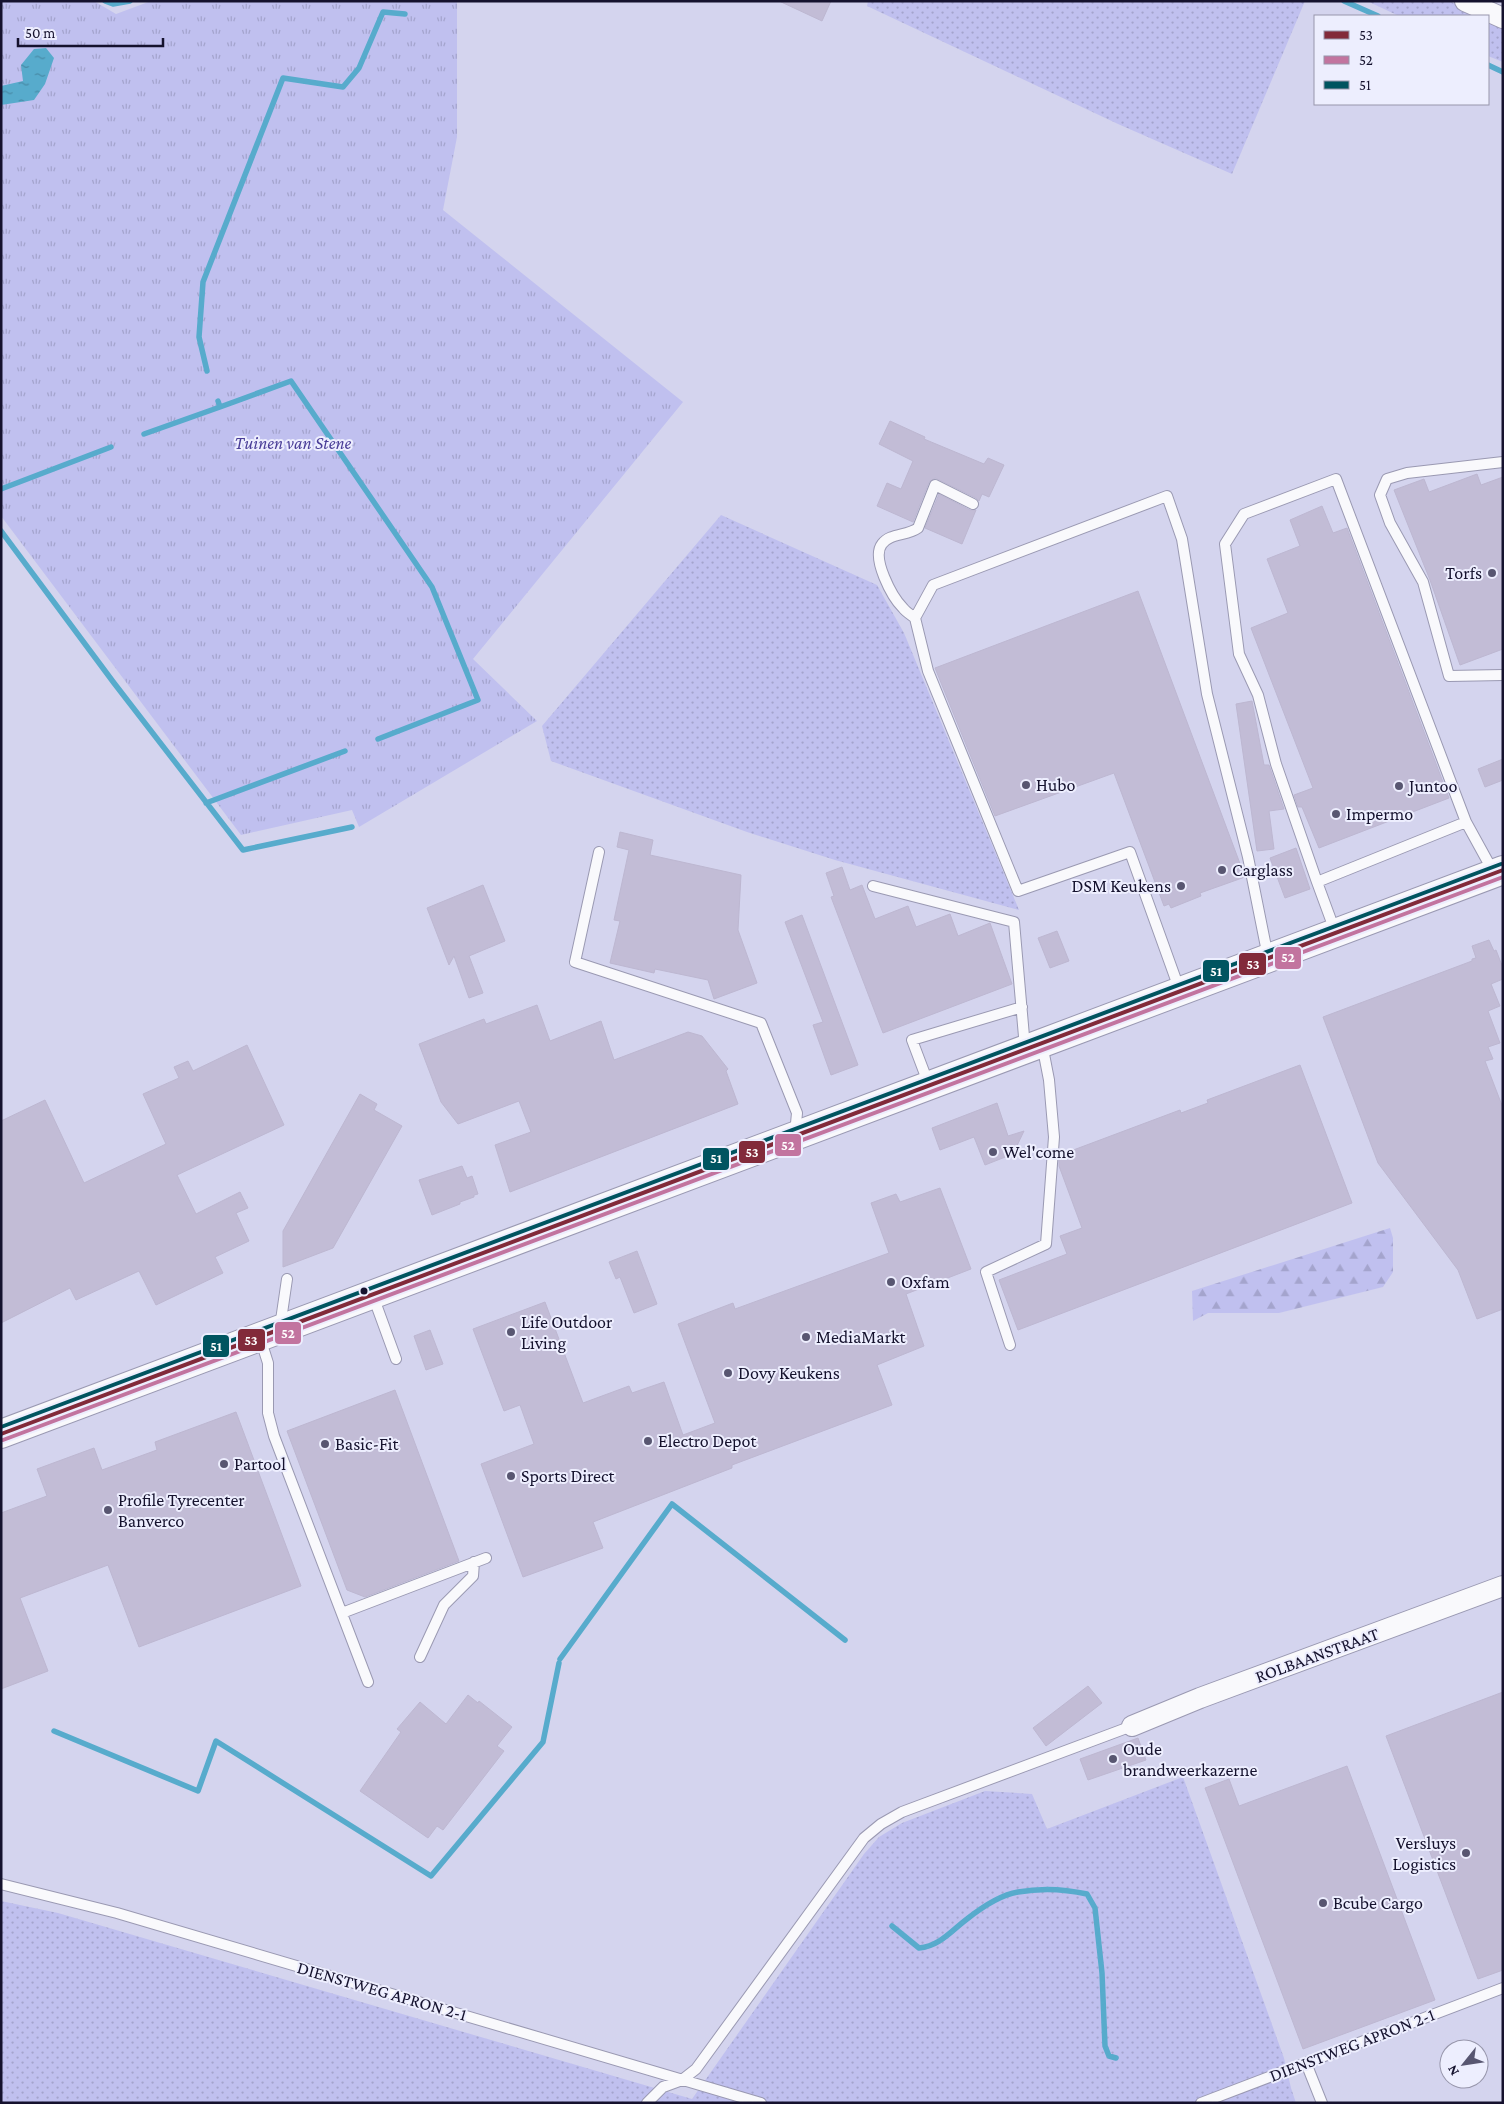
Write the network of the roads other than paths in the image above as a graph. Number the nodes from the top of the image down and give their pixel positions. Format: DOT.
graph roads {
  1 [pos="1465,1"];
  2 [pos="1503,18"];
  3 [pos="1503,462"];
  4 [pos="973,504"];
  5 [pos="915,618"];
  6 [pos="1503,675"];
  7 [pos="1466,822"];
  8 [pos="599,852"];
  9 [pos="1498,872"];
  10 [pos="1317,882"];
  11 [pos="873,886"];
  12 [pos="1335,933"];
  13 [pos="1268,958"];
  14 [pos="1180,991"];
  15 [pos="1022,1007"];
  16 [pos="1034,1046"];
  17 [pos="929,1085"];
  18 [pos="795,1135"];
  19 [pos="287,1279"];
  20 [pos="372,1295"];
  21 [pos="270,1334"];
  22 [pos="1010,1345"];
  23 [pos="396,1359"];
  24 [pos="1,1434"];
  25 [pos="486,1558"];
  26 [pos="474,1562"];
  27 [pos="1503,1586"];
  28 [pos="342,1613"];
  29 [pos="420,1657"];
  30 [pos="368,1682"];
  31 [pos="1132,1726"];
  32 [pos="1,1884"];
  33 [pos="1503,1988"];
  34 [pos="1306,2063"];
  35 [pos="682,2080"];
  36 [pos="647,2103"];
  37 [pos="761,2103"];
  38 [pos="1201,2103"];
  39 [pos="1322,2103"];
  1 -- 2 [label="street"];
  3 -- 6 [label="lane"];
  4 -- 5 [label="lane"];
  5 -- 13 [label="lane"];
  5 -- 14 [label="lane"];
  7 -- 9 [label="lane"];
  7 -- 10 [label="lane"];
  7 -- 10 [label="lane"];
  8 -- 18 [label="lane"];
  9 -- 12 [label="main road"];
  10 -- 12 [label="lane"];
  11 -- 15 [label="lane"];
  12 -- 13 [label="main road"];
  13 -- 14 [label="main road"];
  14 -- 16 [label="main road"];
  15 -- 16 [label="lane"];
  15 -- 17 [label="lane"];
  16 -- 17 [label="main road"];
  16 -- 22 [label="lane"];
  17 -- 18 [label="main road"];
  18 -- 20 [label="main road"];
  19 -- 21 [label="lane"];
  20 -- 21 [label="main road"];
  20 -- 23 [label="lane"];
  21 -- 24 [label="main road"];
  21 -- 28 [label="lane"];
  25 -- 26 [label="lane"];
  26 -- 28 [label="lane"];
  26 -- 29 [label="lane"];
  27 -- 31 [label="street, ROLBAANSTRAAT"];
  28 -- 30 [label="lane"];
  31 -- 35 [label="lane"];
  32 -- 35 [label="lane, DIENSTWEG APRON 2-1"];
  33 -- 34 [label="lane, DIENSTWEG APRON 2-1"];
  34 -- 38 [label="lane, DIENSTWEG APRON 2-1"];
  34 -- 39 [label="lane"];
  35 -- 36 [label="lane"];
  35 -- 37 [label="lane, DIENSTWEG APRON 2-1"];
}
